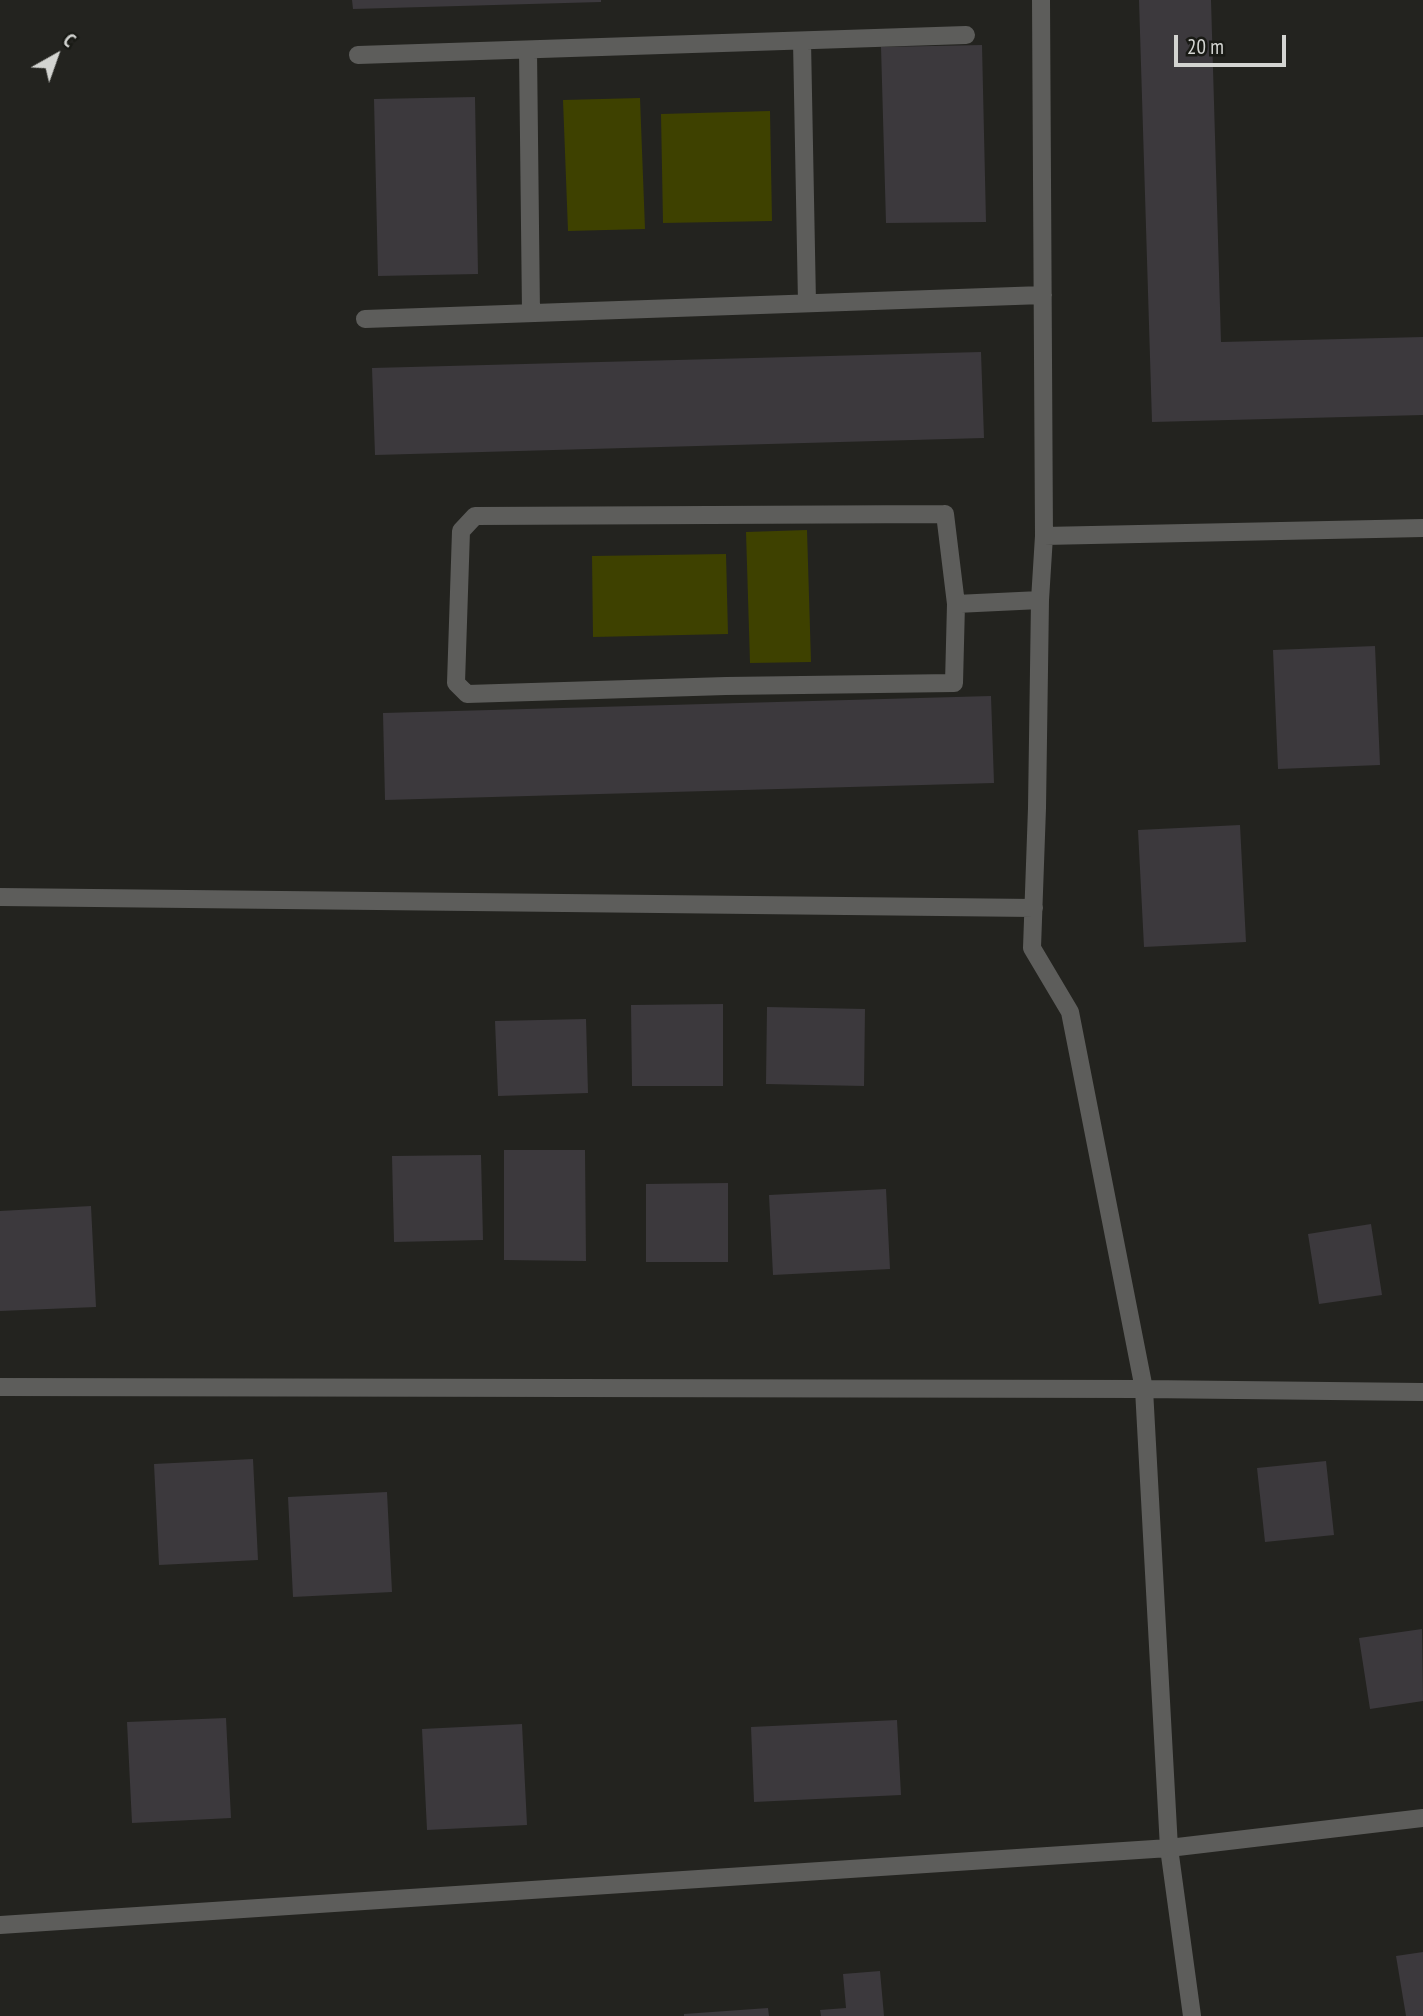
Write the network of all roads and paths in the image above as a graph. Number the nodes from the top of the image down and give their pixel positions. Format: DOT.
graph roads {
  1 [pos="1041,0"];
  2 [pos="966,35"];
  3 [pos="802,41"];
  4 [pos="528,50"];
  5 [pos="358,55"];
  6 [pos="1043,295"];
  7 [pos="807,303"];
  8 [pos="531,313"];
  9 [pos="365,319"];
  10 [pos="1423,528"];
  11 [pos="1044,536"];
  12 [pos="1040,600"];
  13 [pos="956,604"];
  14 [pos="0,897"];
  15 [pos="1034,908"];
  16 [pos="0,1387"];
  17 [pos="1144,1389"];
  18 [pos="1423,1392"];
  19 [pos="1423,1818"];
  20 [pos="1169,1848"];
  21 [pos="0,1925"];
  22 [pos="1192,2016"];
  1 -- 6 [label="street"];
  2 -- 3 [label="street"];
  3 -- 4 [label="street"];
  3 -- 7 [label="street"];
  4 -- 5 [label="street"];
  4 -- 8 [label="street"];
  6 -- 7 [label="street"];
  6 -- 11 [label="street"];
  7 -- 8 [label="street"];
  8 -- 9 [label="street"];
  10 -- 11 [label="street"];
  11 -- 12 [label="street"];
  12 -- 13 [label="street"];
  12 -- 15 [label="street"];
  13 -- 13 [label="street"];
  14 -- 15 [label="street"];
  15 -- 17 [label="street"];
  16 -- 17 [label="street"];
  17 -- 18 [label="street"];
  17 -- 20 [label="street"];
  19 -- 20 [label="street"];
  20 -- 21 [label="street"];
  20 -- 22 [label="street"];
}
